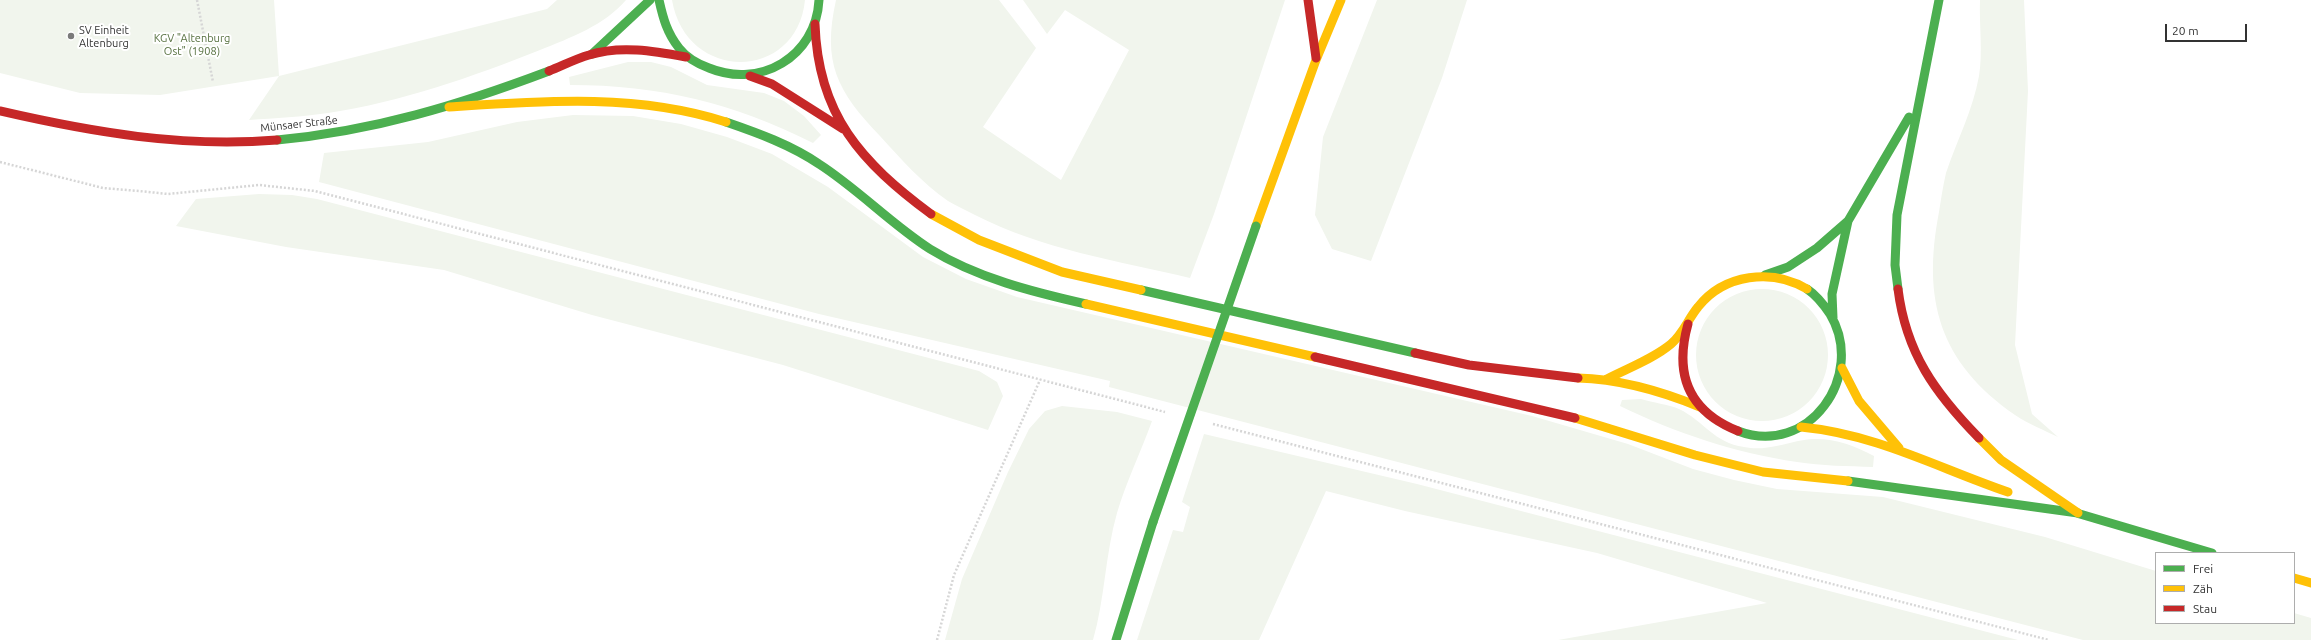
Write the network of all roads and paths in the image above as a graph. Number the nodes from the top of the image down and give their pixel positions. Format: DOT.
graph roads {
  1 [pos="197,0"];
  2 [pos="650,0"];
  3 [pos="659,0"];
  4 [pos="819,0"];
  5 [pos="1308,0"];
  6 [pos="1341,0"];
  7 [pos="1939,0"];
  8 [pos="815,24"];
  9 [pos="592,54"];
  10 [pos="686,57"];
  11 [pos="1316,60"];
  12 [pos="750,76"];
  13 [pos="213,82"];
  14 [pos="1919,99"];
  15 [pos="449,107"];
  16 [pos="0,111"];
  17 [pos="843,129"];
  18 [pos="0,162"];
  19 [pos="1848,221"];
  20 [pos="1765,275"];
  21 [pos="1833,318"];
  22 [pos="1688,324"];
  23 [pos="1842,368"];
  24 [pos="1607,379"];
  25 [pos="1040,380"];
  26 [pos="1700,407"];
  27 [pos="1172,413"];
  28 [pos="1211,423"];
  29 [pos="1801,427"];
  30 [pos="1899,448"];
  31 [pos="2078,513"];
  32 [pos="2209,552"];
  33 [pos="2295,578"];
  34 [pos="2311,582"];
  35 [pos="937,640"];
  36 [pos="1116,640"];
  37 [pos="2049,640"];
  1 -- 13 [label="path"];
  2 -- 9 [label="main road, Münsaer Straße"];
  3 -- 10 [label="main road"];
  4 -- 8 [label="main road"];
  5 -- 11 [label="main road"];
  6 -- 11 [label="main road"];
  7 -- 14 [label="main road"];
  8 -- 12 [label="main road"];
  8 -- 17 [label="main road"];
  9 -- 10 [label="main road, Münsaer Straße"];
  9 -- 15 [label="main road, Münsaer Straße"];
  10 -- 12 [label="main road"];
  11 -- 36 [label="main road, bridge"];
  12 -- 17 [label="main road"];
  14 -- 19 [label="main road"];
  14 -- 31 [label="main road"];
  15 -- 16 [label="main road, Münsaer Straße"];
  15 -- 31 [label="main road"];
  17 -- 24 [label="main road"];
  18 -- 25 [label="path"];
  19 -- 20 [label="main road"];
  19 -- 21 [label="main road"];
  20 -- 21 [label="main road"];
  20 -- 22 [label="main road"];
  21 -- 23 [label="main road"];
  22 -- 24 [label="main road"];
  22 -- 26 [label="main road"];
  23 -- 29 [label="main road"];
  23 -- 30 [label="main road"];
  24 -- 26 [label="main road"];
  25 -- 27 [label="path"];
  25 -- 35 [label="path"];
  26 -- 29 [label="main road"];
  28 -- 37 [label="path"];
  29 -- 30 [label="main road"];
  30 -- 31 [label="main road"];
  31 -- 32 [label="main road"];
  33 -- 34 [label="main road"];
}
